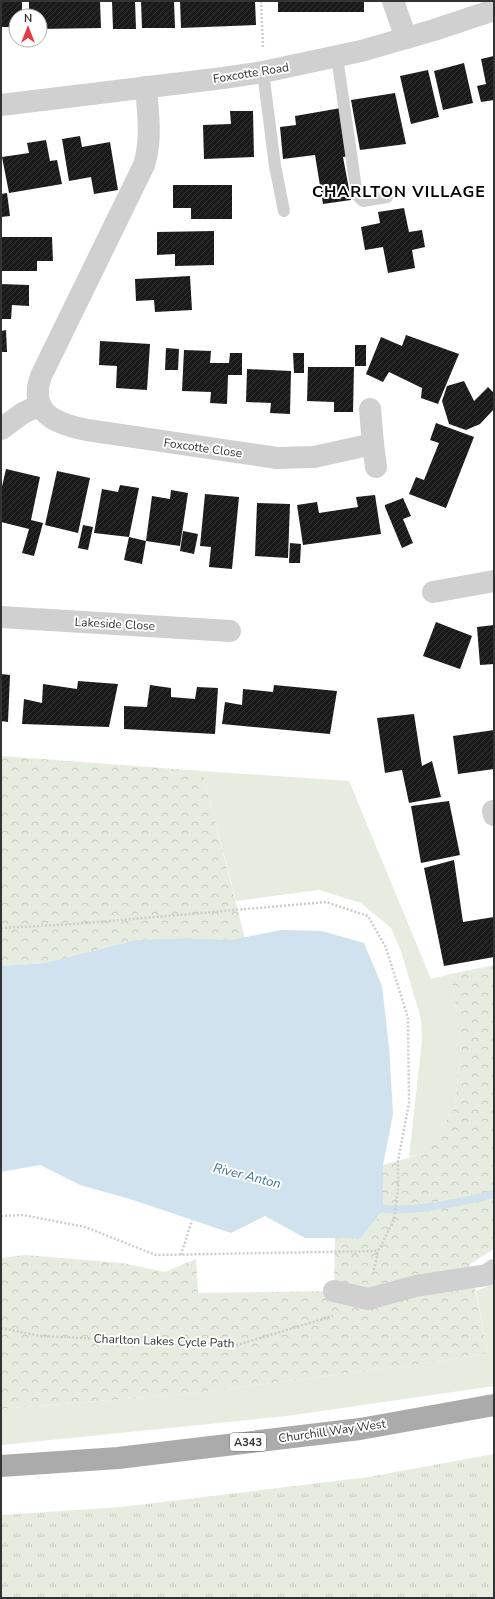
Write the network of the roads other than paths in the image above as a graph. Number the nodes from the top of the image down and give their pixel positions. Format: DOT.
graph roads {
  1 [pos="393,1"];
  2 [pos="494,10"];
  3 [pos="406,38"];
  4 [pos="337,57"];
  5 [pos="263,72"];
  6 [pos="146,87"];
  7 [pos="1,105"];
  8 [pos="387,197"];
  9 [pos="284,211"];
  10 [pos="40,405"];
  11 [pos="370,409"];
  12 [pos="1,429"];
  13 [pos="373,444"];
  14 [pos="376,467"];
  15 [pos="494,580"];
  16 [pos="433,592"];
  17 [pos="1,617"];
  18 [pos="230,631"];
  19 [pos="494,1270"];
  20 [pos="334,1291"];
  21 [pos="494,1405"];
  22 [pos="1,1466"];
  1 -- 3 [label="street"];
  2 -- 3 [label="street, Foxcotte Road"];
  3 -- 4 [label="street, Foxcotte Road"];
  4 -- 5 [label="street, Foxcotte Road"];
  4 -- 8 [label="lane"];
  5 -- 6 [label="street, Foxcotte Road"];
  5 -- 9 [label="lane"];
  6 -- 7 [label="street, Foxcotte Road"];
  6 -- 10 [label="street"];
  10 -- 12 [label="street"];
  10 -- 13 [label="street, Foxcotte Close"];
  11 -- 13 [label="street"];
  13 -- 14 [label="street"];
  15 -- 16 [label="street"];
  17 -- 18 [label="street, Lakeside Close"];
  19 -- 20 [label="street"];
  21 -- 22 [label="main road, Churchill Way West / A343"];
}
